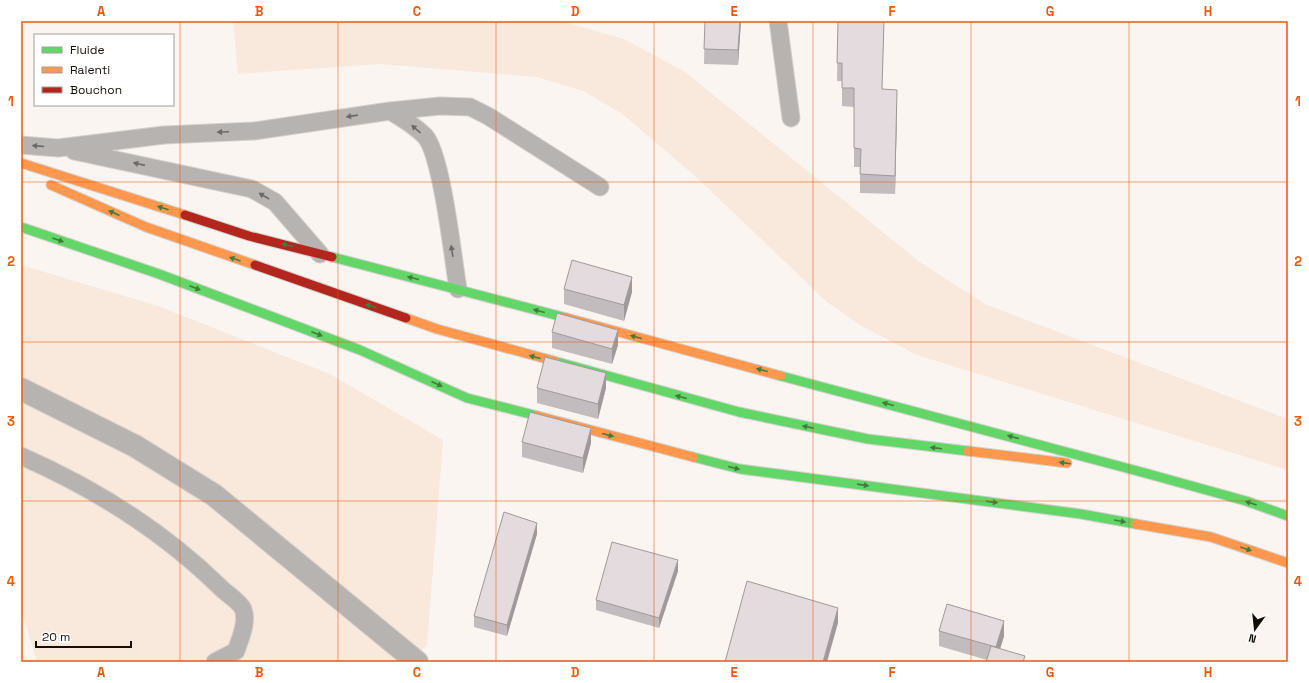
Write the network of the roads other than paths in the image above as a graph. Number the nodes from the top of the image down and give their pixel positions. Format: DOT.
graph roads {
  1 [pos="778,21"];
  2 [pos="390,111"];
  3 [pos="791,118"];
  4 [pos="21,145"];
  5 [pos="58,148"];
  6 [pos="21,163"];
  7 [pos="42,181"];
  8 [pos="600,187"];
  9 [pos="21,227"];
  10 [pos="320,254"];
  11 [pos="458,289"];
  12 [pos="21,389"];
  13 [pos="21,456"];
  14 [pos="1146,473"];
  15 [pos="1288,516"];
  16 [pos="1288,563"];
  17 [pos="215,662"];
  18 [pos="417,662"];
  1 -- 3 [label="lane"];
  2 -- 5 [label="lane, one-way"];
  2 -- 8 [label="lane"];
  11 -- 2 [label="lane, one-way"];
  5 -- 4 [label="lane, one-way"];
  10 -- 5 [label="lane, one-way"];
  10 -- 6 [label="highway, one-way"];
  14 -- 7 [label="highway, one-way"];
  9 -- 16 [label="highway, one-way"];
  11 -- 10 [label="highway, one-way"];
  14 -- 11 [label="highway, one-way"];
  12 -- 18 [label="street"];
  13 -- 17 [label="lane"];
  15 -- 14 [label="highway, one-way"];
}
